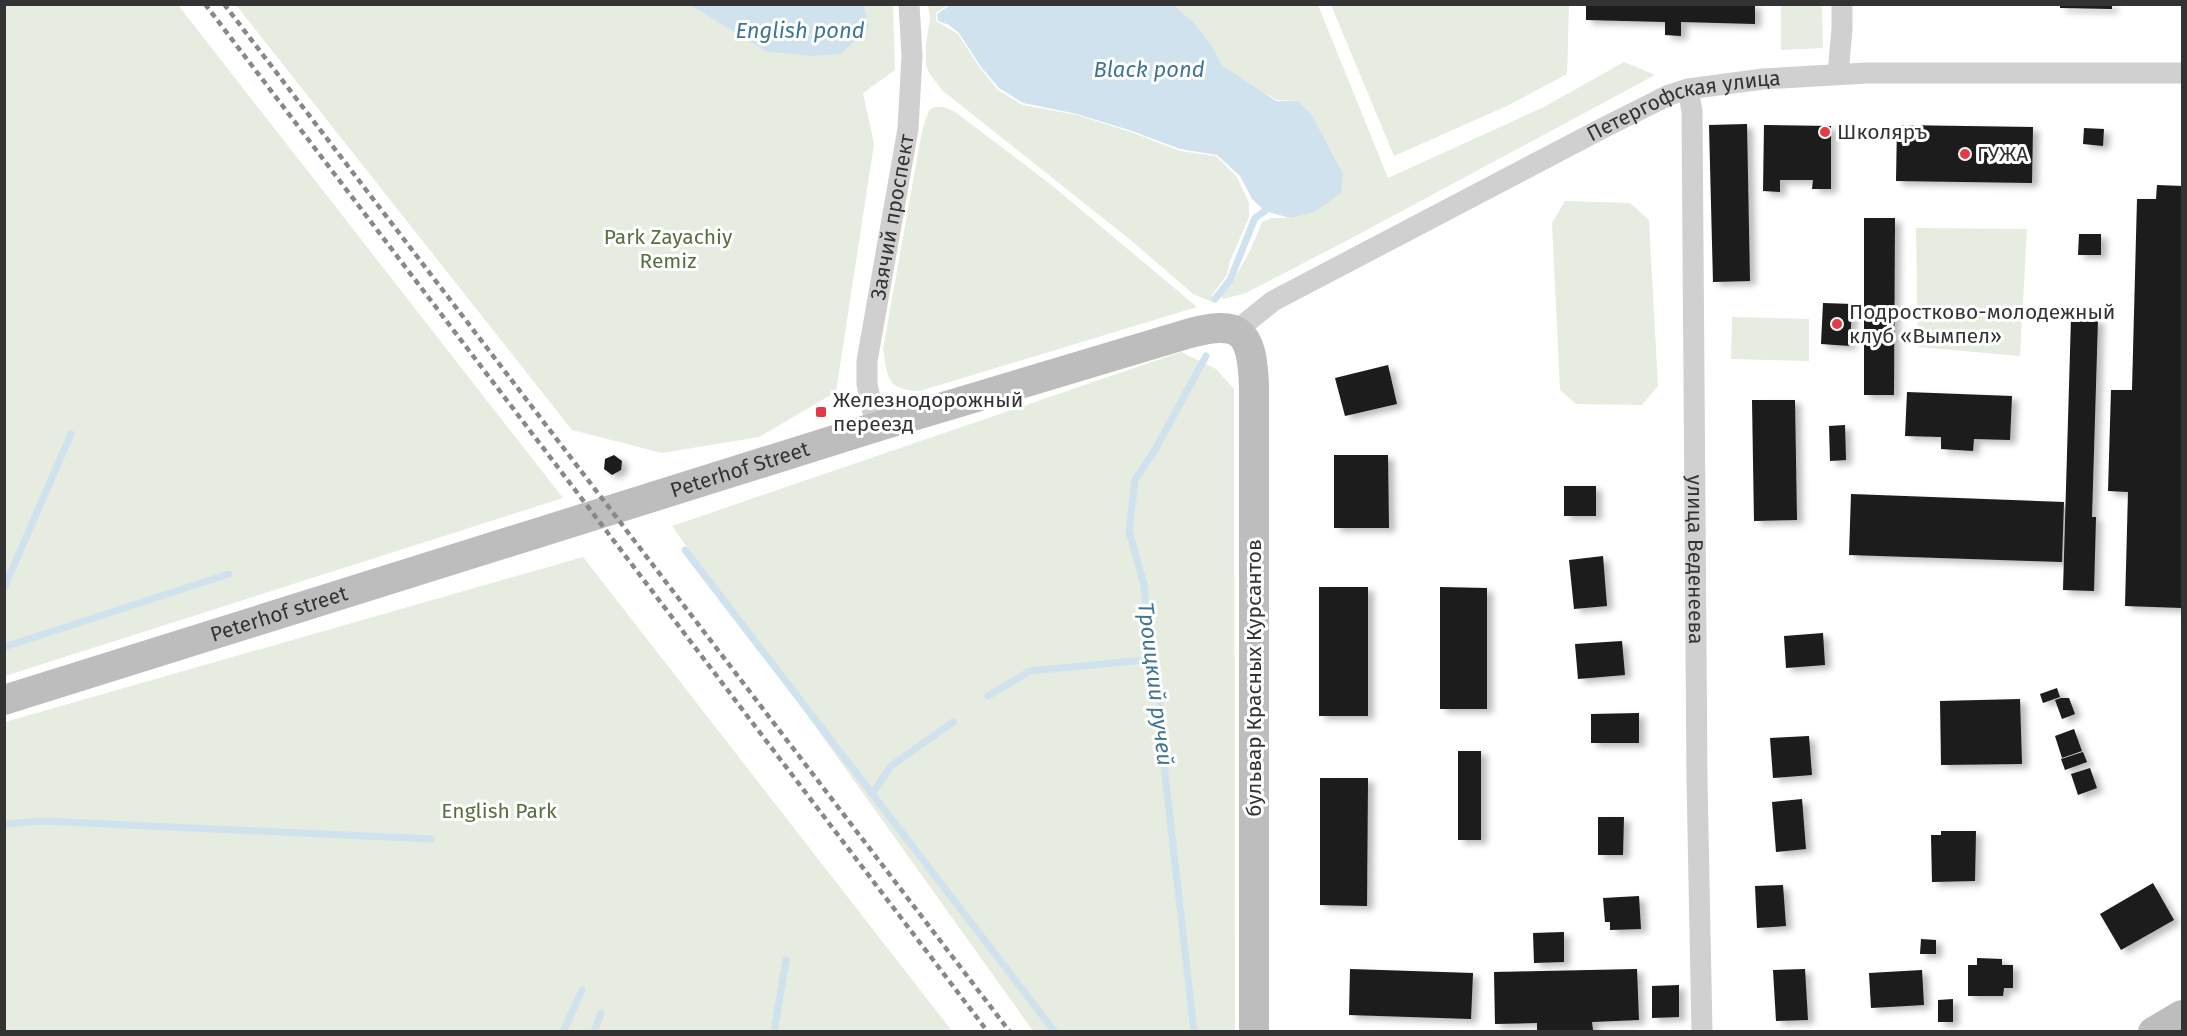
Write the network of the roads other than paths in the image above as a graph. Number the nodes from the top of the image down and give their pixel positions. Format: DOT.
graph roads {
  1 [pos="909,4"];
  2 [pos="1842,4"];
  3 [pos="2182,73"];
  4 [pos="1838,74"];
  5 [pos="1688,89"];
  6 [pos="1237,330"];
  7 [pos="876,428"];
  8 [pos="4,700"];
  9 [pos="2182,1015"];
  10 [pos="1254,1032"];
  11 [pos="1702,1032"];
  12 [pos="2153,1032"];
  1 -- 7 [label="street, Заячий проспект"];
  2 -- 4 [label="street"];
  3 -- 4 [label="street, Петергофская улица"];
  4 -- 5 [label="street, Петергофская улица"];
  5 -- 6 [label="street, Петергофская улица"];
  5 -- 11 [label="street, улица Веденеева"];
  6 -- 7 [label="main road"];
  6 -- 10 [label="main road, бульвар Красных Курсантов"];
  7 -- 8 [label="main road, Peterhof street"];
  9 -- 12 [label="main road"];
}
